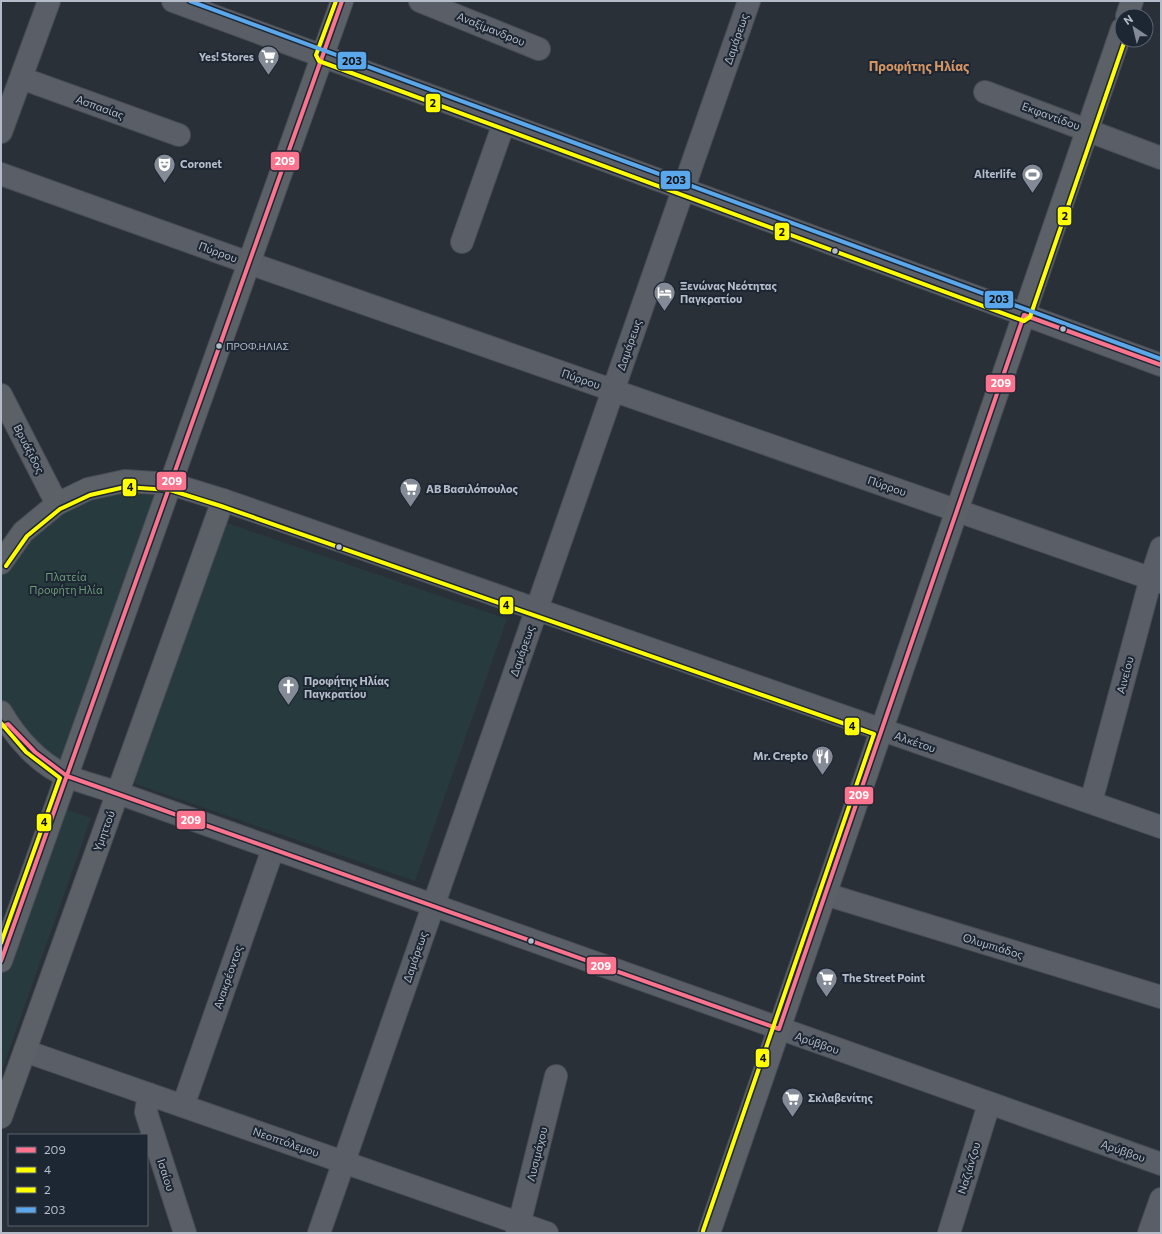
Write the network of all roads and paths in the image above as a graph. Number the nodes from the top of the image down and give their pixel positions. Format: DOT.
graph roads {
  1 [pos="49,1"];
  2 [pos="173,1"];
  3 [pos="342,1"];
  4 [pos="420,1"];
  5 [pos="749,1"];
  6 [pos="1116,48"];
  7 [pos="539,49"];
  8 [pos="322,56"];
  9 [pos="21,78"];
  10 [pos="985,92"];
  11 [pos="504,123"];
  12 [pos="1088,129"];
  13 [pos="1,132"];
  14 [pos="179,135"];
  15 [pos="1161,158"];
  16 [pos="1,174"];
  17 [pos="684,190"];
  18 [pos="462,242"];
  19 [pos="249,263"];
  20 [pos="1024,315"];
  21 [pos="1161,365"];
  22 [pos="613,390"];
  23 [pos="1,395"];
  24 [pos="171,484"];
  25 [pos="223,500"];
  26 [pos="57,504"];
  27 [pos="957,510"];
  28 [pos="1161,548"];
  29 [pos="1,563"];
  30 [pos="1156,580"];
  31 [pos="537,609"];
  32 [pos="3,721"];
  33 [pos="882,730"];
  34 [pos="67,776"];
  35 [pos="118,793"];
  36 [pos="1091,802"];
  37 [pos="1161,827"];
  38 [pos="273,849"];
  39 [pos="825,894"];
  40 [pos="433,906"];
  41 [pos="1,961"];
  42 [pos="1161,997"];
  43 [pos="779,1029"];
  44 [pos="25,1051"];
  45 [pos="556,1076"];
  46 [pos="150,1094"];
  47 [pos="989,1104"];
  48 [pos="183,1106"];
  49 [pos="1,1117"];
  50 [pos="344,1162"];
  51 [pos="1161,1164"];
  52 [pos="1161,1199"];
  53 [pos="518,1228"];
  54 [pos="185,1233"];
  55 [pos="319,1233"];
  56 [pos="547,1233"];
  57 [pos="709,1233"];
  58 [pos="948,1233"];
  59 [pos="1149,1233"];
  1 -- 9 [label="street"];
  2 -- 8 [label="street"];
  3 -- 8 [label="main road"];
  4 -- 7 [label="street, Αναξίμανδρου"];
  5 -- 17 [label="street, Δαμάρεως"];
  6 -- 12 [label="main road"];
  8 -- 11 [label="street"];
  8 -- 19 [label="main road"];
  9 -- 13 [label="street"];
  9 -- 14 [label="street, Ασπασίας"];
  10 -- 12 [label="street, Εκφαντίδου"];
  11 -- 17 [label="street"];
  11 -- 18 [label="street"];
  12 -- 15 [label="street, Εκφαντίδου"];
  12 -- 20 [label="main road"];
  16 -- 19 [label="street, Πύρρου"];
  17 -- 20 [label="street"];
  17 -- 22 [label="street, Δαμάρεως"];
  19 -- 22 [label="street, Πύρρου"];
  19 -- 24 [label="main road"];
  20 -- 21 [label="street"];
  20 -- 27 [label="main road"];
  22 -- 27 [label="street, Πύρρου"];
  22 -- 31 [label="street, Δαμάρεως"];
  23 -- 26 [label="main road, Βρυάξιδος"];
  24 -- 25 [label="main road, Αλκέτου"];
  24 -- 26 [label="main road"];
  24 -- 34 [label="main road"];
  25 -- 31 [label="street, Αλκέτου"];
  25 -- 35 [label="main road, Υμηττού"];
  26 -- 29 [label="main road"];
  27 -- 30 [label="street, Πύρρου"];
  27 -- 33 [label="main road"];
  28 -- 30 [label="street, Αινείου"];
  30 -- 36 [label="street, Αινείου"];
  31 -- 33 [label="street, Αλκέτου"];
  31 -- 40 [label="street, Δαμάρεως"];
  32 -- 34 [label="main road"];
  33 -- 36 [label="street, Αλκέτου"];
  33 -- 39 [label="main road"];
  34 -- 35 [label="main road, Αρύββου"];
  34 -- 41 [label="main road"];
  35 -- 38 [label="street, Αρύββου"];
  35 -- 44 [label="main road, Υμηττού"];
  36 -- 37 [label="street, Αλκέτου"];
  38 -- 40 [label="street, Αρύββου"];
  38 -- 48 [label="street, Ανακρέοντος"];
  39 -- 42 [label="street, Ολυμπιάδος"];
  39 -- 43 [label="main road"];
  40 -- 43 [label="street, Αρύββου"];
  40 -- 50 [label="street, Δαμάρεως"];
  43 -- 47 [label="street, Αρύββου"];
  43 -- 57 [label="main road"];
  44 -- 46 [label="street, Νεοπτόλεμου"];
  44 -- 49 [label="main road, Υμηττού"];
  45 -- 53 [label="street, Λυσιμάχου"];
  46 -- 48 [label="street, Νεοπτόλεμου"];
  46 -- 54 [label="street, Ισαίου"];
  47 -- 51 [label="street, Αρύββου"];
  47 -- 58 [label="street, Ναζιάνζου"];
  48 -- 50 [label="street, Νεοπτόλεμου"];
  50 -- 53 [label="street, Νεοπτόλεμου"];
  50 -- 55 [label="street, Δαμάρεως"];
  52 -- 59 [label="street"];
  53 -- 56 [label="street, Νεοπτόλεμου"];
}
